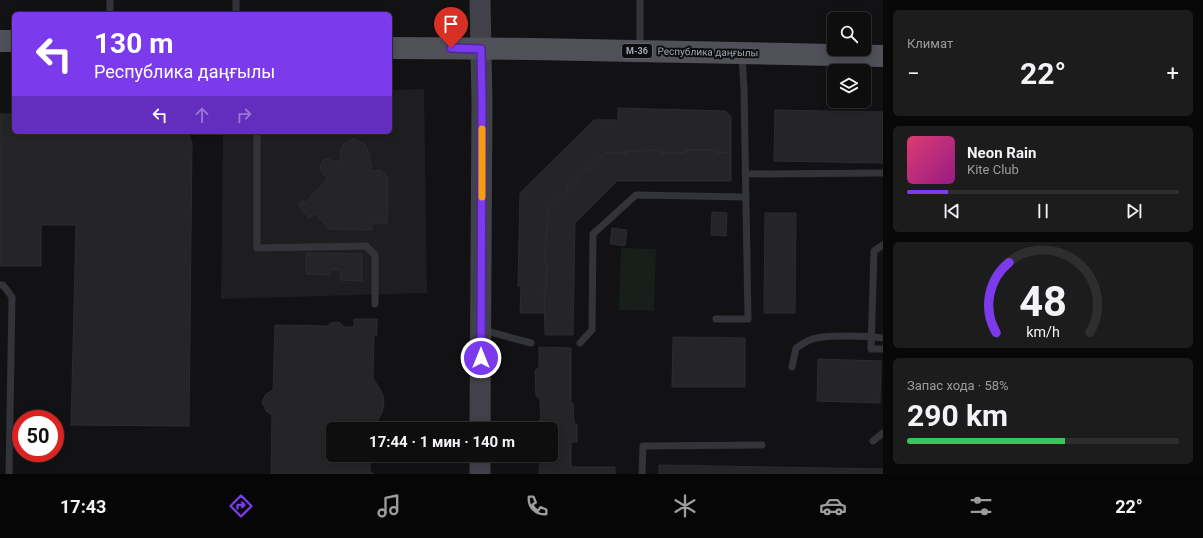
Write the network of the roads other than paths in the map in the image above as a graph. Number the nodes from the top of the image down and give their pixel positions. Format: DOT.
graph roads {
  1 [pos="110,0"];
  2 [pos="236,0"];
  3 [pos="480,0"];
  4 [pos="640,0"];
  5 [pos="110,12"];
  6 [pos="236,12"];
  7 [pos="0,41"];
  8 [pos="12,41"];
  9 [pos="392,48"];
  10 [pos="481,49"];
  11 [pos="640,51"];
  12 [pos="742,53"];
  13 [pos="883,56"];
  14 [pos="258,134"];
  15 [pos="883,173"];
  16 [pos="745,174"];
  17 [pos="746,196"];
  18 [pos="883,245"];
  19 [pos="0,285"];
  20 [pos="375,304"];
  21 [pos="716,319"];
  22 [pos="481,329"];
  23 [pos="872,336"];
  24 [pos="883,338"];
  25 [pos="580,343"];
  26 [pos="531,344"];
  27 [pos="883,349"];
  28 [pos="792,367"];
  29 [pos="480,422"];
  30 [pos="883,433"];
  31 [pos="873,441"];
  32 [pos="762,445"];
  33 [pos="480,462"];
  34 [pos="9,474"];
  35 [pos="480,474"];
  36 [pos="642,474"];
  1 -- 5 [label="lane"];
  2 -- 6 [label="lane"];
  3 -- 10 [label="main road"];
  4 -- 11 [label="lane"];
  7 -- 8 [label="main road"];
  9 -- 10 [label="main road, Республика даңғылы / M-36"];
  10 -- 11 [label="main road, Республика даңғылы / M-36"];
  10 -- 22 [label="main road"];
  11 -- 12 [label="main road, Республика даңғылы / M-36"];
  12 -- 13 [label="main road, Республика даңғылы / M-36"];
  12 -- 16 [label="lane"];
  14 -- 20 [label="lane"];
  15 -- 16 [label="lane"];
  16 -- 17 [label="lane"];
  17 -- 21 [label="lane"];
  17 -- 25 [label="lane"];
  18 -- 23 [label="lane"];
  19 -- 34 [label="lane"];
  22 -- 26 [label="lane"];
  22 -- 29 [label="main road"];
  23 -- 24 [label="lane"];
  23 -- 27 [label="lane"];
  23 -- 28 [label="lane"];
  30 -- 31 [label="lane"];
  32 -- 36 [label="lane"];
  33 -- 35 [label="main road"];
}
